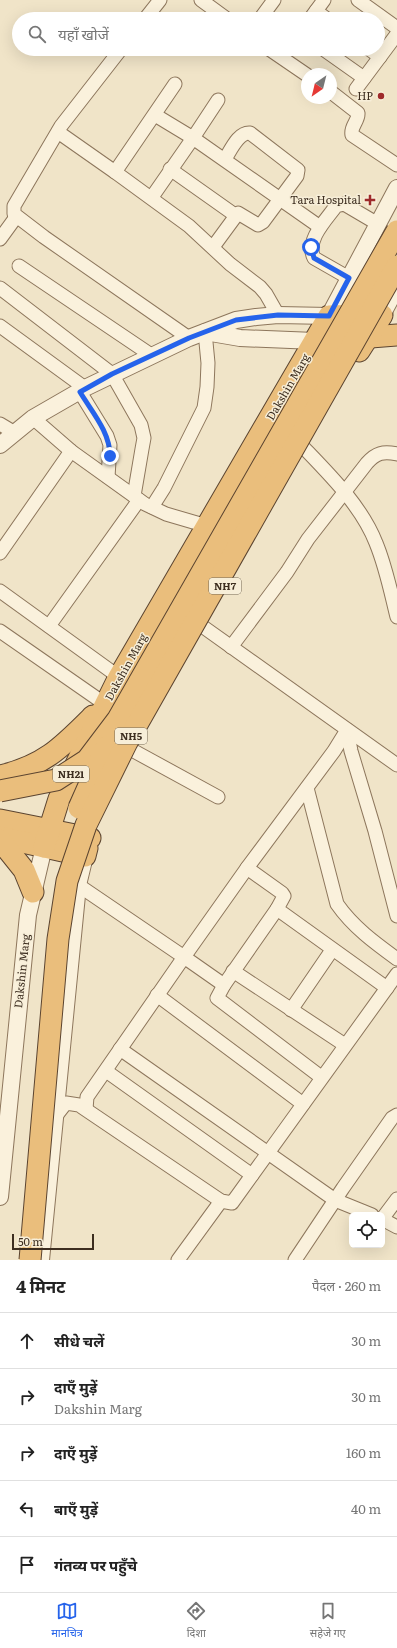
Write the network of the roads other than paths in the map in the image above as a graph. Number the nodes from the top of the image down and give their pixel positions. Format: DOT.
graph roads {
  1 [pos="160,0"];
  2 [pos="201,0"];
  3 [pos="274,0"];
  4 [pos="324,0"];
  5 [pos="358,0"];
  6 [pos="151,12"];
  7 [pos="217,12"];
  8 [pos="265,12"];
  9 [pos="315,12"];
  10 [pos="375,12"];
  11 [pos="385,19"];
  12 [pos="397,28"];
  13 [pos="397,34"];
  14 [pos="385,44"];
  15 [pos="116,56"];
  16 [pos="288,56"];
  17 [pos="332,56"];
  18 [pos="373,56"];
  19 [pos="301,69"];
  20 [pos="364,78"];
  21 [pos="175,84"];
  22 [pos="356,89"];
  23 [pos="337,97"];
  24 [pos="218,100"];
  25 [pos="155,115"];
  26 [pos="58,132"];
  27 [pos="193,138"];
  28 [pos="225,159"];
  29 [pos="397,165"];
  30 [pos="170,169"];
  31 [pos="115,172"];
  32 [pos="397,188"];
  33 [pos="152,197"];
  34 [pos="281,199"];
  35 [pos="235,215"];
  36 [pos="16,217"];
  37 [pos="320,227"];
  38 [pos="387,228"];
  39 [pos="0,239"];
  40 [pos="213,247"];
  41 [pos="19,266"];
  42 [pos="397,266"];
  43 [pos="349,278"];
  44 [pos="397,287"];
  45 [pos="0,288"];
  46 [pos="390,314"];
  47 [pos="278,315"];
  48 [pos="329,316"];
  49 [pos="0,326"];
  50 [pos="205,332"];
  51 [pos="387,337"];
  52 [pos="189,338"];
  53 [pos="315,340"];
  54 [pos="152,355"];
  55 [pos="112,374"];
  56 [pos="82,390"];
  57 [pos="33,418"];
  58 [pos="0,424"];
  59 [pos="15,433"];
  60 [pos="0,445"];
  61 [pos="304,448"];
  62 [pos="71,451"];
  63 [pos="397,454"];
  64 [pos="108,477"];
  65 [pos="345,493"];
  66 [pos="137,498"];
  67 [pos="152,507"];
  68 [pos="207,526"];
  69 [pos="0,554"];
  70 [pos="0,591"];
  71 [pos="397,617"];
  72 [pos="49,626"];
  73 [pos="202,626"];
  74 [pos="0,631"];
  75 [pos="231,647"];
  76 [pos="119,677"];
  77 [pos="112,712"];
  78 [pos="347,730"];
  79 [pos="132,750"];
  80 [pos="397,765"];
  81 [pos="0,776"];
  82 [pos="307,788"];
  83 [pos="0,790"];
  84 [pos="218,797"];
  85 [pos="0,820"];
  86 [pos="0,838"];
  87 [pos="46,839"];
  88 [pos="87,847"];
  89 [pos="247,868"];
  90 [pos="392,878"];
  91 [pos="78,885"];
  92 [pos="33,892"];
  93 [pos="277,909"];
  94 [pos="397,916"];
  95 [pos="332,950"];
  96 [pos="184,957"];
  97 [pos="397,959"];
  98 [pos="233,971"];
  99 [pos="397,974"];
  100 [pos="224,985"];
  101 [pos="387,988"];
  102 [pos="157,996"];
  103 [pos="291,1010"];
  104 [pos="345,1045"];
  105 [pos="120,1049"];
  106 [pos="106,1071"];
  107 [pos="321,1077"];
  108 [pos="4,1099"];
  109 [pos="303,1104"];
  110 [pos="86,1109"];
  111 [pos="397,1115"];
  112 [pos="55,1117"];
  113 [pos="268,1153"];
  114 [pos="1,1175"];
  115 [pos="252,1175"];
  116 [pos="0,1197"];
  117 [pos="397,1199"];
  118 [pos="335,1200"];
  119 [pos="221,1201"];
  120 [pos="365,1212"];
  121 [pos="385,1215"];
  122 [pos="385,1221"];
  123 [pos="397,1228"];
  124 [pos="15,1260"];
  125 [pos="30,1260"];
  126 [pos="41,1260"];
  127 [pos="178,1260"];
  128 [pos="295,1260"];
  1 -- 6 [label="street"];
  2 -- 7 [label="street"];
  3 -- 8 [label="street"];
  4 -- 9 [label="street"];
  5 -- 10 [label="street"];
  11 -- 12 [label="street"];
  13 -- 14 [label="street"];
  15 -- 26 [label="street"];
  16 -- 19 [label="street"];
  17 -- 20 [label="street"];
  18 -- 20 [label="street"];
  20 -- 22 [label="street"];
  21 -- 25 [label="street"];
  23 -- 29 [label="street"];
  24 -- 27 [label="street"];
  25 -- 27 [label="street"];
  25 -- 31 [label="street"];
  26 -- 31 [label="street"];
  26 -- 36 [label="street"];
  27 -- 28 [label="street"];
  27 -- 30 [label="street"];
  28 -- 34 [label="street"];
  28 -- 34 [label="street"];
  30 -- 33 [label="street"];
  30 -- 35 [label="street"];
  31 -- 33 [label="street"];
  32 -- 38 [label="street, Dakshin Marg"];
  33 -- 40 [label="street"];
  34 -- 35 [label="street"];
  34 -- 37 [label="street"];
  35 -- 40 [label="street"];
  36 -- 39 [label="street"];
  36 -- 52 [label="street"];
  37 -- 38 [label="street"];
  37 -- 43 [label="street"];
  38 -- 43 [label="street, Dakshin Marg"];
  38 -- 77 [label="highway, NH5, bridge"];
  40 -- 47 [label="street"];
  41 -- 54 [label="street"];
  42 -- 125 [label="highway, NH5, bridge"];
  43 -- 48 [label="street, Dakshin Marg"];
  44 -- 46 [label="street"];
  45 -- 55 [label="street"];
  46 -- 48 [label="highway"];
  46 -- 51 [label="highway, NH7"];
  47 -- 48 [label="street"];
  47 -- 50 [label="street"];
  48 -- 53 [label="highway, Dakshin Marg"];
  49 -- 56 [label="street"];
  50 -- 52 [label="street"];
  50 -- 53 [label="street"];
  50 -- 67 [label="street"];
  51 -- 53 [label="highway"];
  51 -- 61 [label="highway, NH7"];
  52 -- 54 [label="street"];
  53 -- 68 [label="highway, Dakshin Marg"];
  54 -- 55 [label="street"];
  55 -- 56 [label="street"];
  55 -- 66 [label="street"];
  56 -- 57 [label="street"];
  56 -- 64 [label="street"];
  57 -- 59 [label="street"];
  57 -- 62 [label="street"];
  58 -- 59 [label="street"];
  59 -- 60 [label="street"];
  61 -- 65 [label="street"];
  61 -- 73 [label="highway, NH7"];
  62 -- 64 [label="street"];
  62 -- 69 [label="street"];
  63 -- 65 [label="street"];
  64 -- 66 [label="street"];
  65 -- 71 [label="street"];
  65 -- 75 [label="street"];
  66 -- 67 [label="street"];
  66 -- 72 [label="street"];
  67 -- 68 [label="street"];
  68 -- 76 [label="highway, Dakshin Marg"];
  70 -- 72 [label="street"];
  72 -- 76 [label="street"];
  73 -- 75 [label="street"];
  73 -- 79 [label="highway, NH7"];
  74 -- 77 [label="street"];
  75 -- 78 [label="street"];
  76 -- 77 [label="highway, Dakshin Marg"];
  77 -- 81 [label="highway"];
  77 -- 83 [label="highway, bridge"];
  77 -- 87 [label="highway, Dakshin Marg / NH21"];
  77 -- 124 [label="highway, Dakshin Marg / NH5, bridge"];
  78 -- 80 [label="street"];
  78 -- 82 [label="street"];
  78 -- 90 [label="street"];
  79 -- 84 [label="street"];
  79 -- 88 [label="highway, NH7"];
  82 -- 89 [label="street"];
  82 -- 97 [label="street"];
  85 -- 87 [label="highway"];
  86 -- 87 [label="highway"];
  86 -- 92 [label="highway"];
  87 -- 88 [label="highway"];
  87 -- 92 [label="street, Dakshin Marg / NH21"];
  88 -- 91 [label="street"];
  89 -- 93 [label="street"];
  89 -- 96 [label="street"];
  90 -- 94 [label="street"];
  91 -- 96 [label="street"];
  91 -- 112 [label="street"];
  92 -- 108 [label="street, Dakshin Marg"];
  93 -- 95 [label="street"];
  93 -- 98 [label="street"];
  95 -- 101 [label="street"];
  95 -- 103 [label="street"];
  96 -- 100 [label="street"];
  96 -- 102 [label="street"];
  98 -- 100 [label="street"];
  98 -- 103 [label="street"];
  99 -- 101 [label="street"];
  100 -- 107 [label="street"];
  101 -- 104 [label="street"];
  102 -- 105 [label="street"];
  102 -- 109 [label="street"];
  103 -- 104 [label="street"];
  104 -- 107 [label="street"];
  105 -- 106 [label="street"];
  105 -- 113 [label="street"];
  106 -- 110 [label="street"];
  106 -- 115 [label="street"];
  107 -- 109 [label="street"];
  108 -- 114 [label="street, Dakshin Marg"];
  109 -- 113 [label="street"];
  110 -- 112 [label="street"];
  110 -- 119 [label="street"];
  111 -- 118 [label="street"];
  112 -- 126 [label="street"];
  113 -- 115 [label="street"];
  113 -- 118 [label="street"];
  114 -- 116 [label="street, Dakshin Marg"];
  115 -- 119 [label="street"];
  117 -- 121 [label="street"];
  118 -- 120 [label="street"];
  118 -- 128 [label="street"];
  119 -- 127 [label="street"];
  122 -- 123 [label="street"];
}
